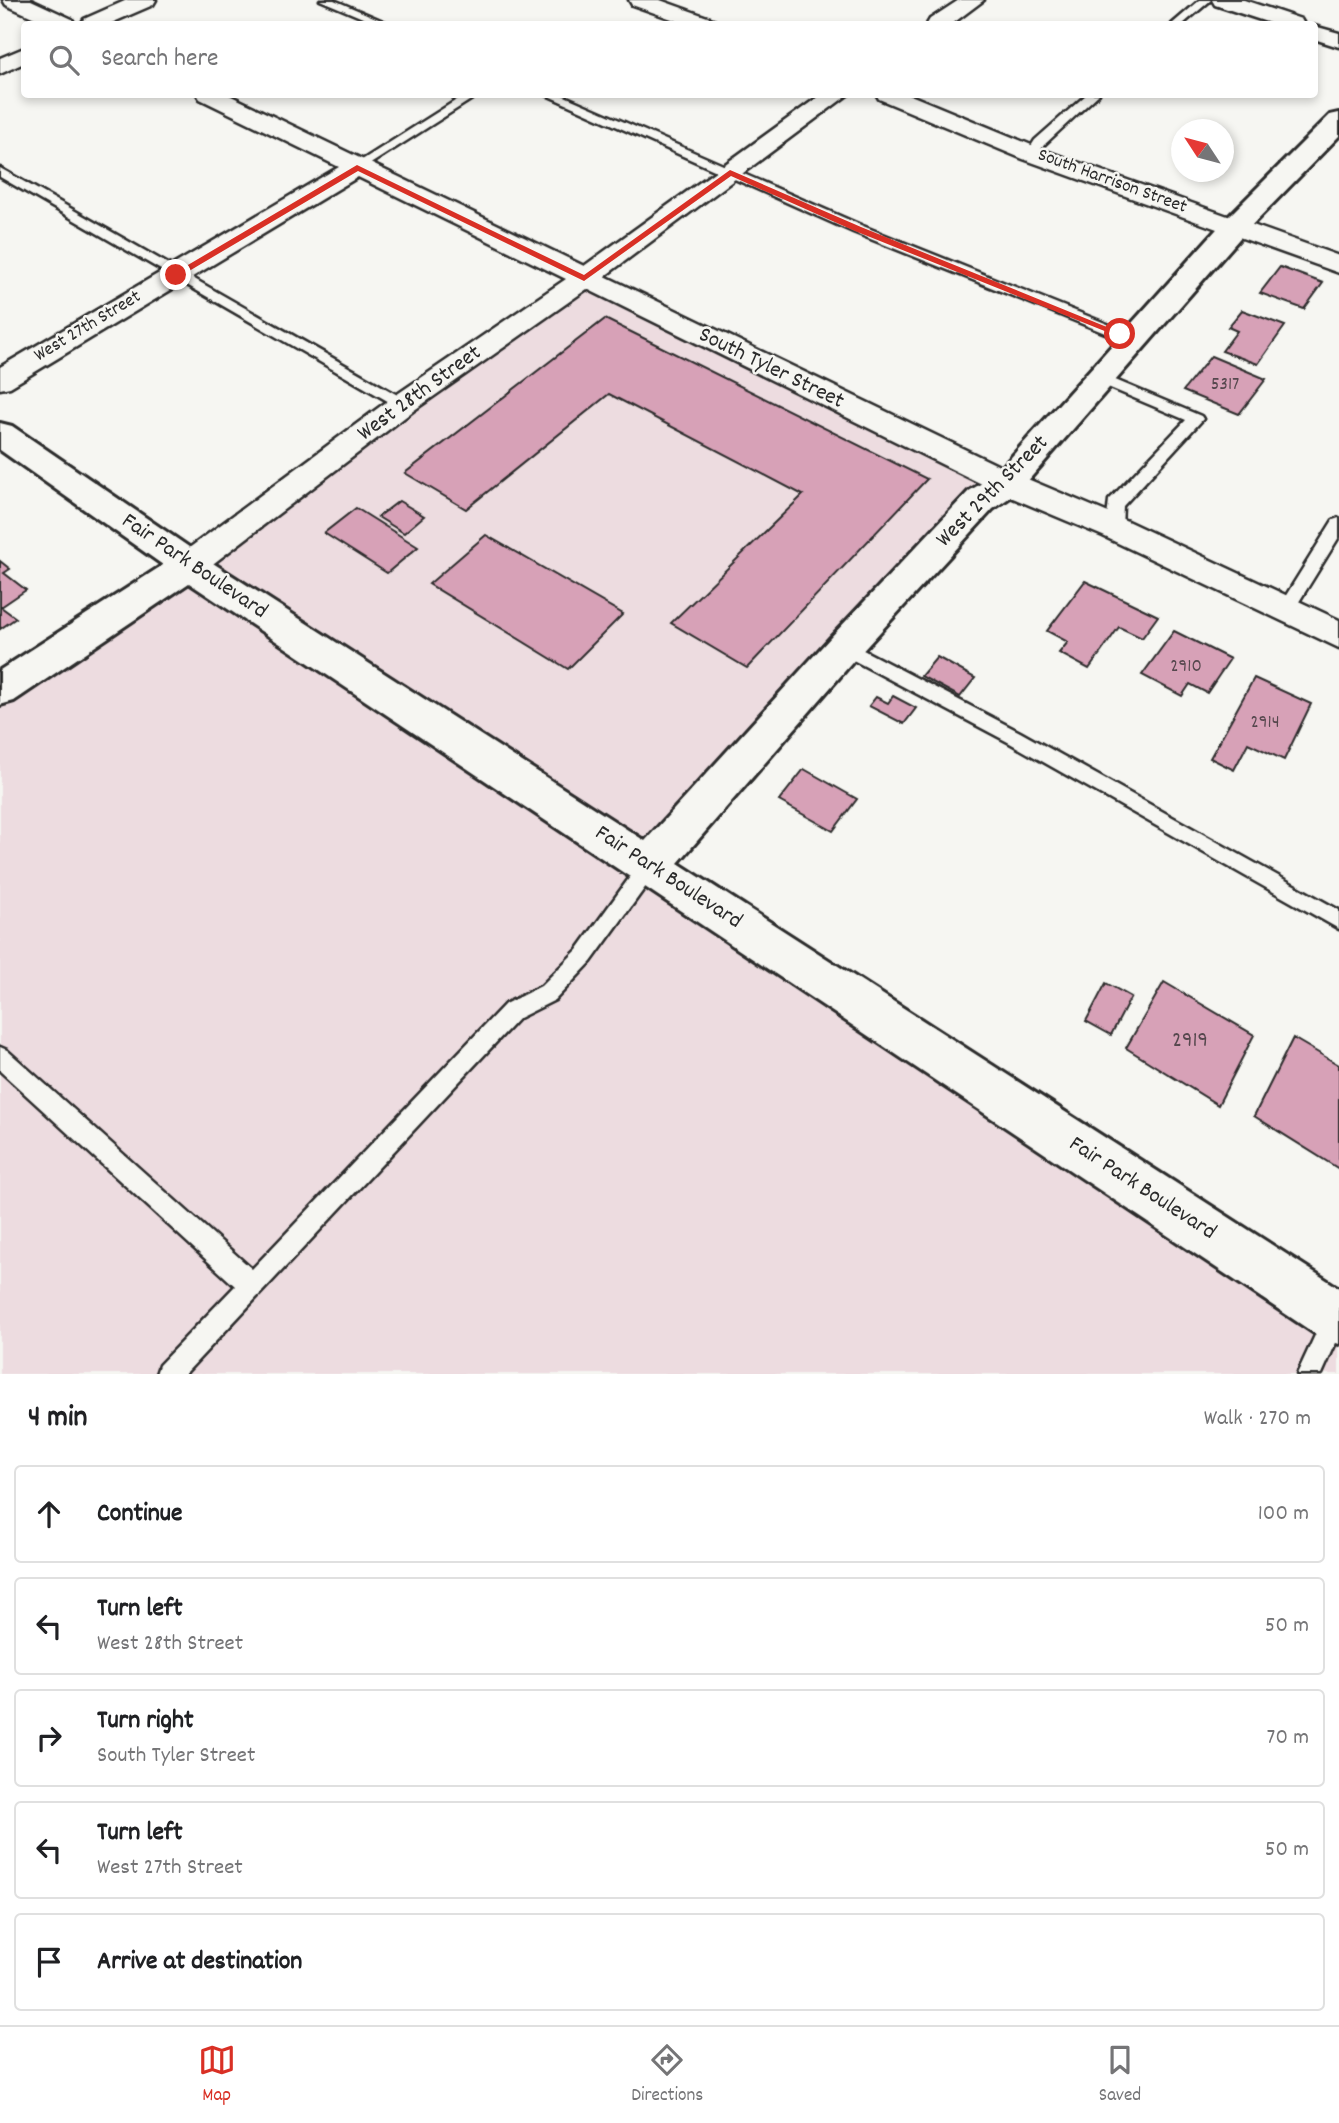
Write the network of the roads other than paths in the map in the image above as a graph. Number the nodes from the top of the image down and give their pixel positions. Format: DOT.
graph roads {
  1 [pos="14,0"];
  2 [pos="145,0"];
  3 [pos="326,0"];
  4 [pos="640,0"];
  5 [pos="973,0"];
  6 [pos="1206,0"];
  7 [pos="1223,0"];
  8 [pos="58,21"];
  9 [pos="99,21"];
  10 [pos="378,21"];
  11 [pos="697,21"];
  12 [pos="942,21"];
  13 [pos="1181,21"];
  14 [pos="1284,21"];
  15 [pos="1318,33"];
  16 [pos="1339,40"];
  17 [pos="21,56"];
  18 [pos="0,67"];
  19 [pos="216,98"];
  20 [pos="469,98"];
  21 [pos="558,98"];
  22 [pos="833,98"];
  23 [pos="897,98"];
  24 [pos="1090,98"];
  25 [pos="1339,121"];
  26 [pos="1032,154"];
  27 [pos="357,167"];
  28 [pos="0,172"];
  29 [pos="730,173"];
  30 [pos="1235,226"];
  31 [pos="1339,265"];
  32 [pos="176,275"];
  33 [pos="584,278"];
  34 [pos="1132,343"];
  35 [pos="1101,379"];
  36 [pos="0,380"];
  37 [pos="403,404"];
  38 [pos="0,434"];
  39 [pos="1007,483"];
  40 [pos="1339,524"];
  41 [pos="1114,528"];
  42 [pos="189,565"];
  43 [pos="1286,609"];
  44 [pos="1339,635"];
  45 [pos="844,647"];
  46 [pos="0,690"];
  47 [pos="650,865"];
  48 [pos="1339,920"];
  49 [pos="0,1057"];
  50 [pos="252,1285"];
  51 [pos="1338,1314"];
  52 [pos="168,1374"];
  53 [pos="1309,1374"];
  1 -- 8 [label="street"];
  2 -- 9 [label="street"];
  3 -- 10 [label="lane"];
  4 -- 11 [label="street"];
  5 -- 12 [label="street"];
  6 -- 13 [label="lane"];
  7 -- 14 [label="street"];
  15 -- 16 [label="street"];
  17 -- 18 [label="street"];
  19 -- 27 [label="street, South Tyler Street"];
  20 -- 27 [label="lane"];
  21 -- 29 [label="lane"];
  22 -- 29 [label="street, West 28th Street"];
  23 -- 26 [label="street, South Harrison Street"];
  24 -- 26 [label="lane"];
  25 -- 30 [label="street, West 29th Street"];
  26 -- 30 [label="street, South Harrison Street"];
  27 -- 32 [label="street, West 27th Street"];
  27 -- 33 [label="street, South Tyler Street"];
  28 -- 32 [label="lane"];
  29 -- 33 [label="street, West 28th Street"];
  29 -- 34 [label="lane"];
  30 -- 31 [label="street, South Harrison Street"];
  30 -- 34 [label="street, West 29th Street"];
  32 -- 36 [label="street, West 27th Street"];
  32 -- 37 [label="lane"];
  33 -- 37 [label="street, West 28th Street"];
  33 -- 39 [label="street, South Tyler Street"];
  34 -- 35 [label="street, West 29th Street"];
  35 -- 39 [label="street, West 29th Street"];
  35 -- 41 [label="lane"];
  37 -- 42 [label="street, West 28th Street"];
  38 -- 42 [label="street, Fair Park Boulevard"];
  39 -- 41 [label="street, South Tyler Street"];
  39 -- 45 [label="street, West 29th Street"];
  40 -- 43 [label="lane"];
  41 -- 43 [label="street, South Tyler Street"];
  42 -- 46 [label="street, West 28th Street"];
  42 -- 47 [label="street, Fair Park Boulevard"];
  43 -- 44 [label="street, South Tyler Street"];
  45 -- 47 [label="street, West 29th Street"];
  45 -- 48 [label="lane"];
  47 -- 50 [label="lane"];
  47 -- 51 [label="street, Fair Park Boulevard"];
  49 -- 50 [label="lane"];
  50 -- 52 [label="lane"];
  51 -- 53 [label="lane"];
}
